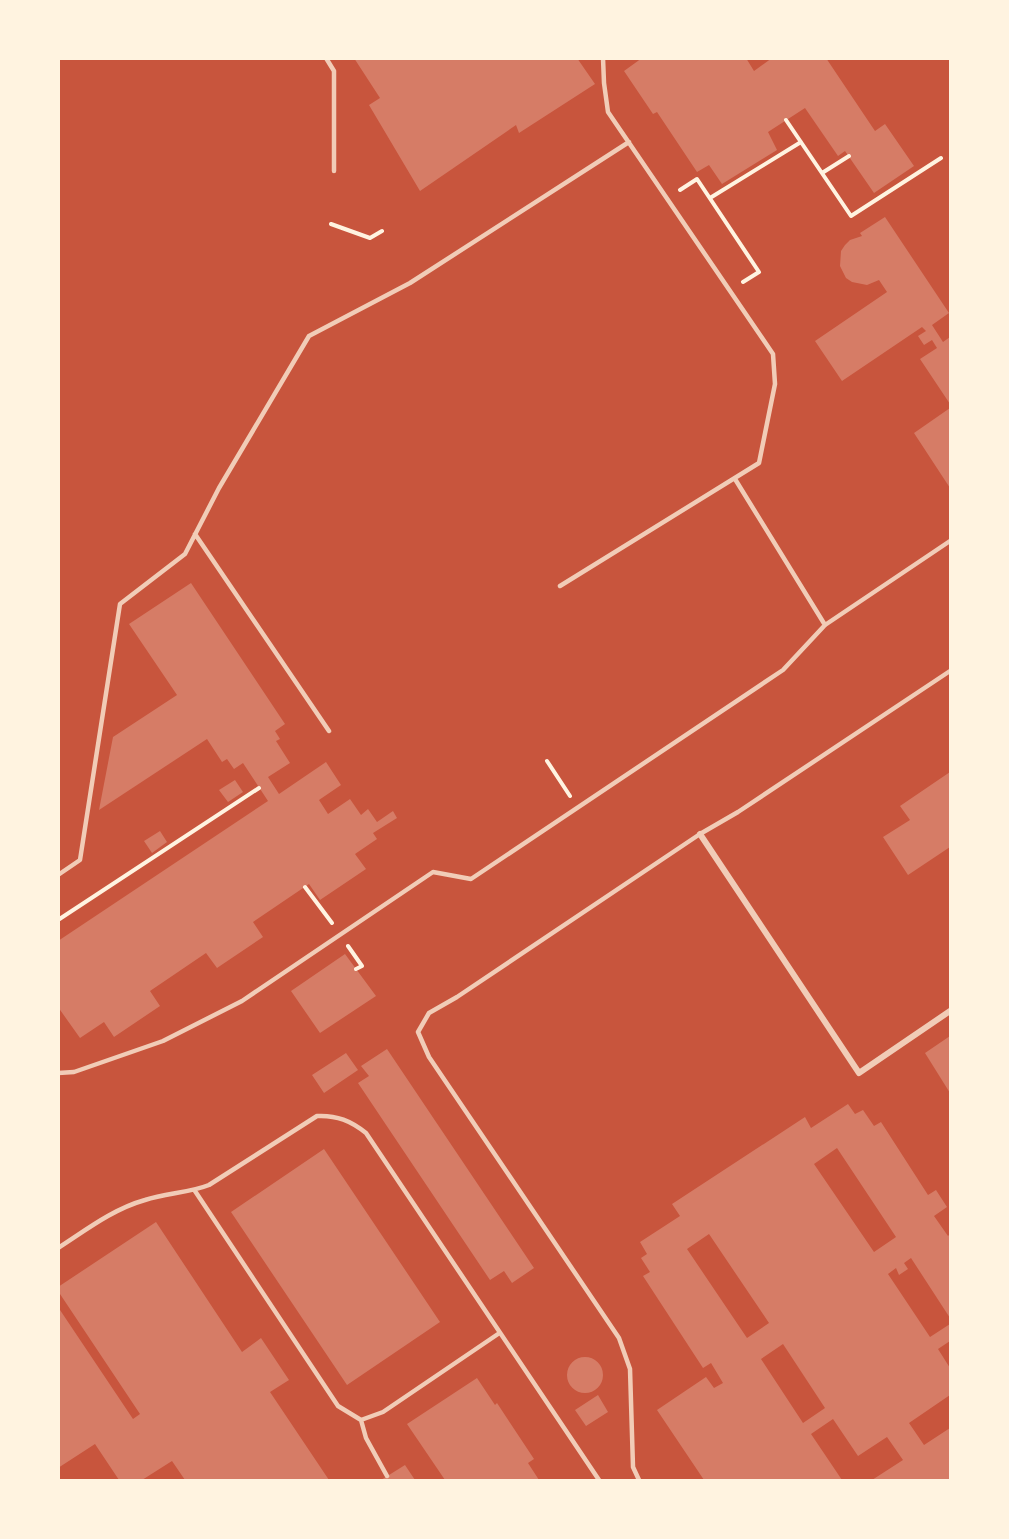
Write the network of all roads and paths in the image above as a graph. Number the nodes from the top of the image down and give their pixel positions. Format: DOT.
graph roads {
  1 [pos="326,58"];
  2 [pos="603,58"];
  3 [pos="786,120"];
  4 [pos="628,142"];
  5 [pos="801,142"];
  6 [pos="849,156"];
  7 [pos="941,158"];
  8 [pos="333,171"];
  9 [pos="822,173"];
  10 [pos="667,198"];
  11 [pos="710,198"];
  12 [pos="331,224"];
  13 [pos="382,231"];
  14 [pos="730,291"];
  15 [pos="735,479"];
  16 [pos="195,534"];
  17 [pos="951,541"];
  18 [pos="560,586"];
  19 [pos="825,625"];
  20 [pos="951,671"];
  21 [pos="329,731"];
  22 [pos="547,761"];
  23 [pos="260,788"];
  24 [pos="577,808"];
  25 [pos="700,834"];
  26 [pos="58,875"];
  27 [pos="58,920"];
  28 [pos="951,1011"];
  29 [pos="58,1073"];
  30 [pos="195,1191"];
  31 [pos="58,1248"];
  32 [pos="498,1334"];
  33 [pos="361,1420"];
  34 [pos="387,1476"];
  35 [pos="599,1480"];
  36 [pos="639,1480"];
  1 -- 8 [label="lane"];
  2 -- 4 [label="lane"];
  3 -- 5 [label="path"];
  4 -- 10 [label="lane"];
  4 -- 16 [label="lane"];
  5 -- 9 [label="path"];
  5 -- 11 [label="path"];
  6 -- 9 [label="path"];
  7 -- 9 [label="path"];
  10 -- 11 [label="path"];
  10 -- 14 [label="lane"];
  11 -- 14 [label="path"];
  12 -- 13 [label="path"];
  14 -- 15 [label="lane"];
  15 -- 18 [label="lane"];
  15 -- 19 [label="lane"];
  16 -- 21 [label="lane"];
  16 -- 26 [label="lane"];
  17 -- 19 [label="lane"];
  19 -- 24 [label="lane"];
  20 -- 25 [label="lane"];
  22 -- 24 [label="path"];
  23 -- 27 [label="path"];
  24 -- 29 [label="lane"];
  25 -- 28 [label="street"];
  25 -- 36 [label="lane"];
  30 -- 31 [label="lane"];
  30 -- 32 [label="lane"];
  30 -- 33 [label="lane"];
  32 -- 33 [label="lane"];
  32 -- 35 [label="lane"];
  33 -- 34 [label="lane"];
}
